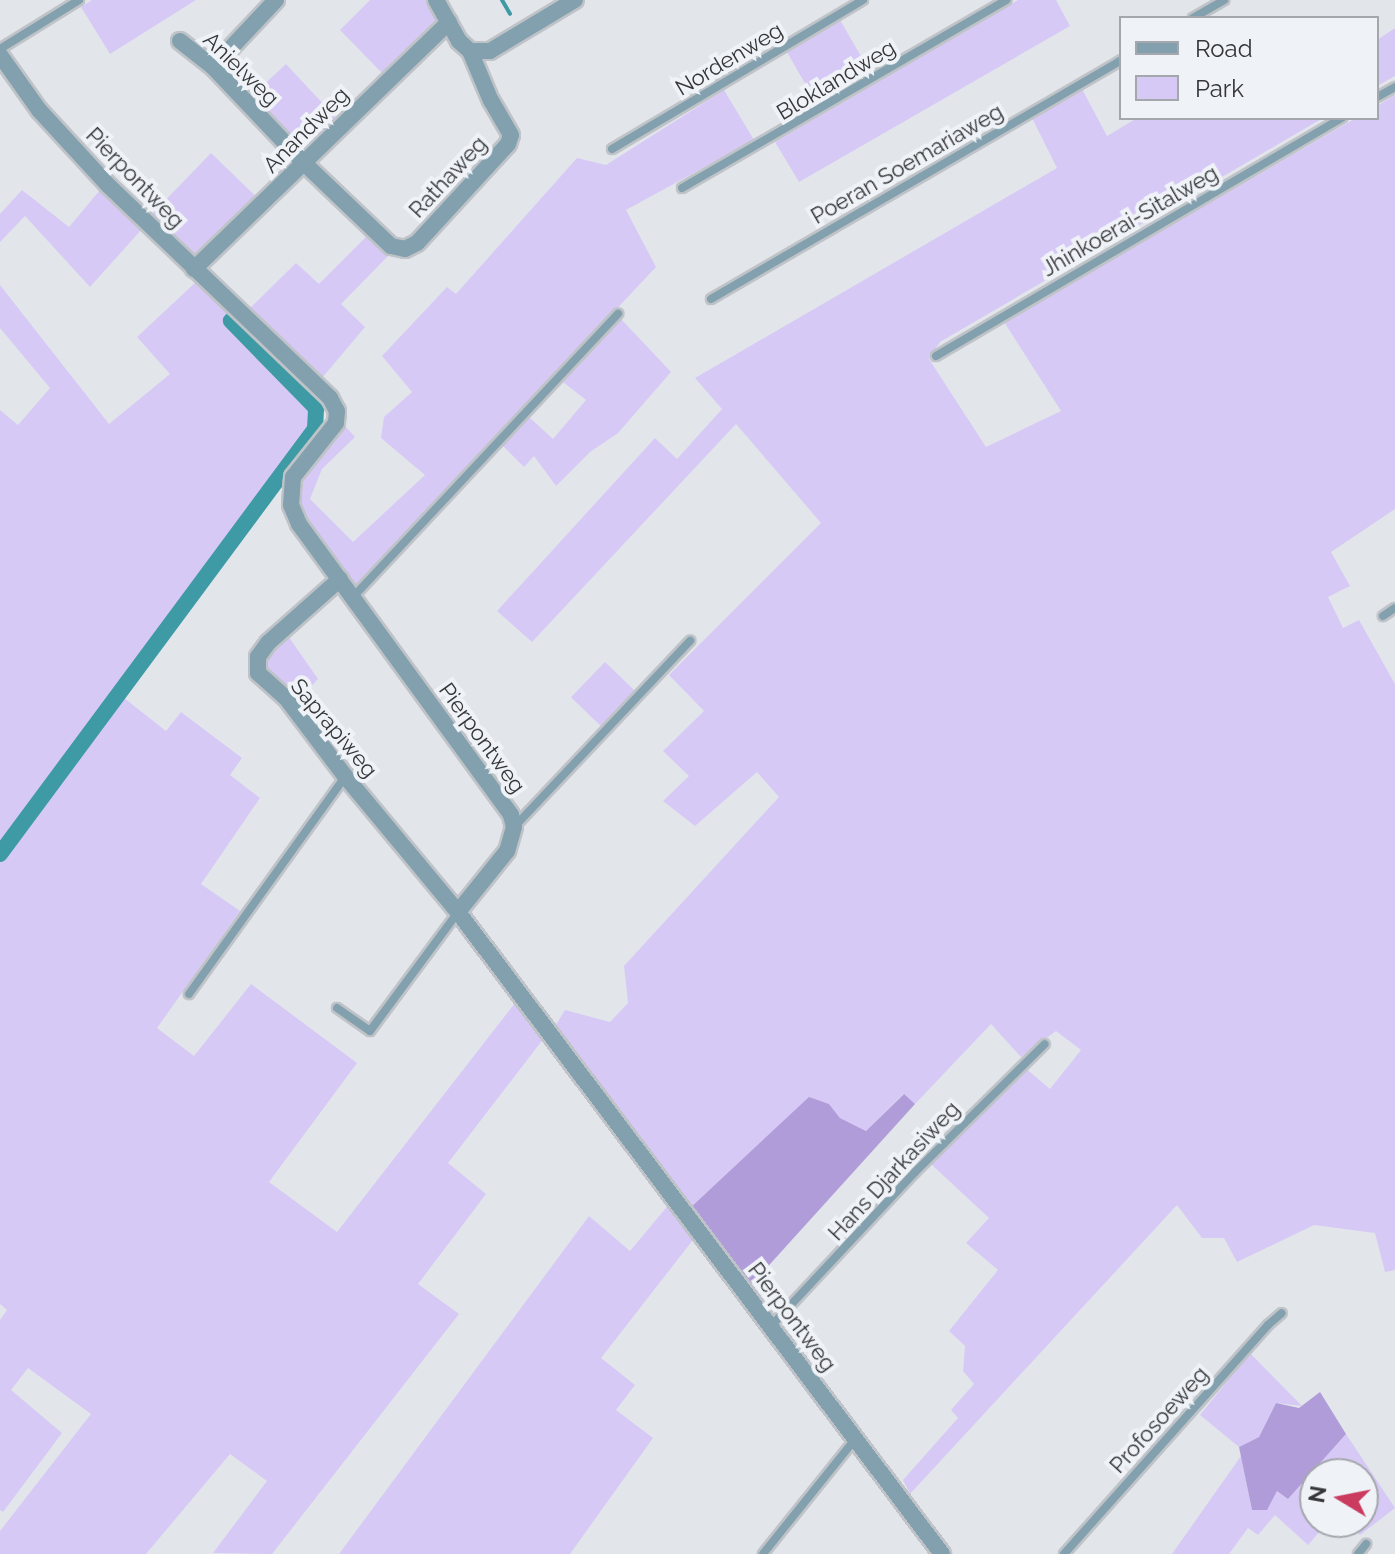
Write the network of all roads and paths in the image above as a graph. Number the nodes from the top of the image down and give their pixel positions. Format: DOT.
graph roads {
  1 [pos="79,0"];
  2 [pos="276,0"];
  3 [pos="436,0"];
  4 [pos="575,0"];
  5 [pos="863,0"];
  6 [pos="1006,0"];
  7 [pos="1224,0"];
  8 [pos="1196,16"];
  9 [pos="449,22"];
  10 [pos="180,41"];
  11 [pos="470,51"];
  12 [pos="0,52"];
  13 [pos="1119,61"];
  14 [pos="213,67"];
  15 [pos="1339,120"];
  16 [pos="612,149"];
  17 [pos="304,163"];
  18 [pos="682,188"];
  19 [pos="194,269"];
  20 [pos="711,299"];
  21 [pos="618,314"];
  22 [pos="936,356"];
  23 [pos="340,579"];
  24 [pos="353,597"];
  25 [pos="1395,608"];
  26 [pos="1383,616"];
  27 [pos="690,641"];
  28 [pos="345,776"];
  29 [pos="514,827"];
  30 [pos="458,912"];
  31 [pos="189,994"];
  32 [pos="337,1008"];
  33 [pos="1045,1044"];
  34 [pos="1282,1313"];
  35 [pos="771,1326"];
  36 [pos="856,1437"];
  37 [pos="1366,1544"];
  38 [pos="763,1554"];
  39 [pos="942,1554"];
  40 [pos="1064,1554"];
  41 [pos="1358,1554"];
  1 -- 12 [label="lane"];
  2 -- 14 [label="street"];
  3 -- 9 [label="street"];
  4 -- 11 [label="street"];
  5 -- 16 [label="lane, Nordenweg"];
  6 -- 18 [label="lane, Bloklandweg"];
  7 -- 8 [label="lane"];
  9 -- 11 [label="street"];
  9 -- 17 [label="street, Anandweg"];
  10 -- 14 [label="street, Anielweg"];
  11 -- 17 [label="street, Rathaweg"];
  12 -- 19 [label="street, Pierpontweg"];
  13 -- 20 [label="lane, Poeran Soemariaweg"];
  14 -- 17 [label="street, Anielweg"];
  15 -- 22 [label="lane, Jhinkoerai-Sitalweg"];
  17 -- 19 [label="street, Anandweg"];
  19 -- 23 [label="street, Pierpontweg"];
  21 -- 24 [label="lane"];
  23 -- 24 [label="street, Pierpontweg"];
  23 -- 28 [label="street, Saprapiweg"];
  24 -- 29 [label="street, Pierpontweg"];
  25 -- 26 [label="lane"];
  27 -- 29 [label="lane"];
  28 -- 30 [label="street, Saprapiweg"];
  28 -- 31 [label="lane"];
  29 -- 30 [label="street, Pierpontweg"];
  30 -- 32 [label="lane"];
  30 -- 35 [label="street, Pierpontweg"];
  33 -- 35 [label="lane, Hans Djarkasiweg"];
  34 -- 40 [label="lane, Profosoeweg"];
  35 -- 36 [label="street, Pierpontweg"];
  36 -- 38 [label="lane"];
  36 -- 39 [label="street, Pierpontweg"];
  37 -- 41 [label="lane"];
}
